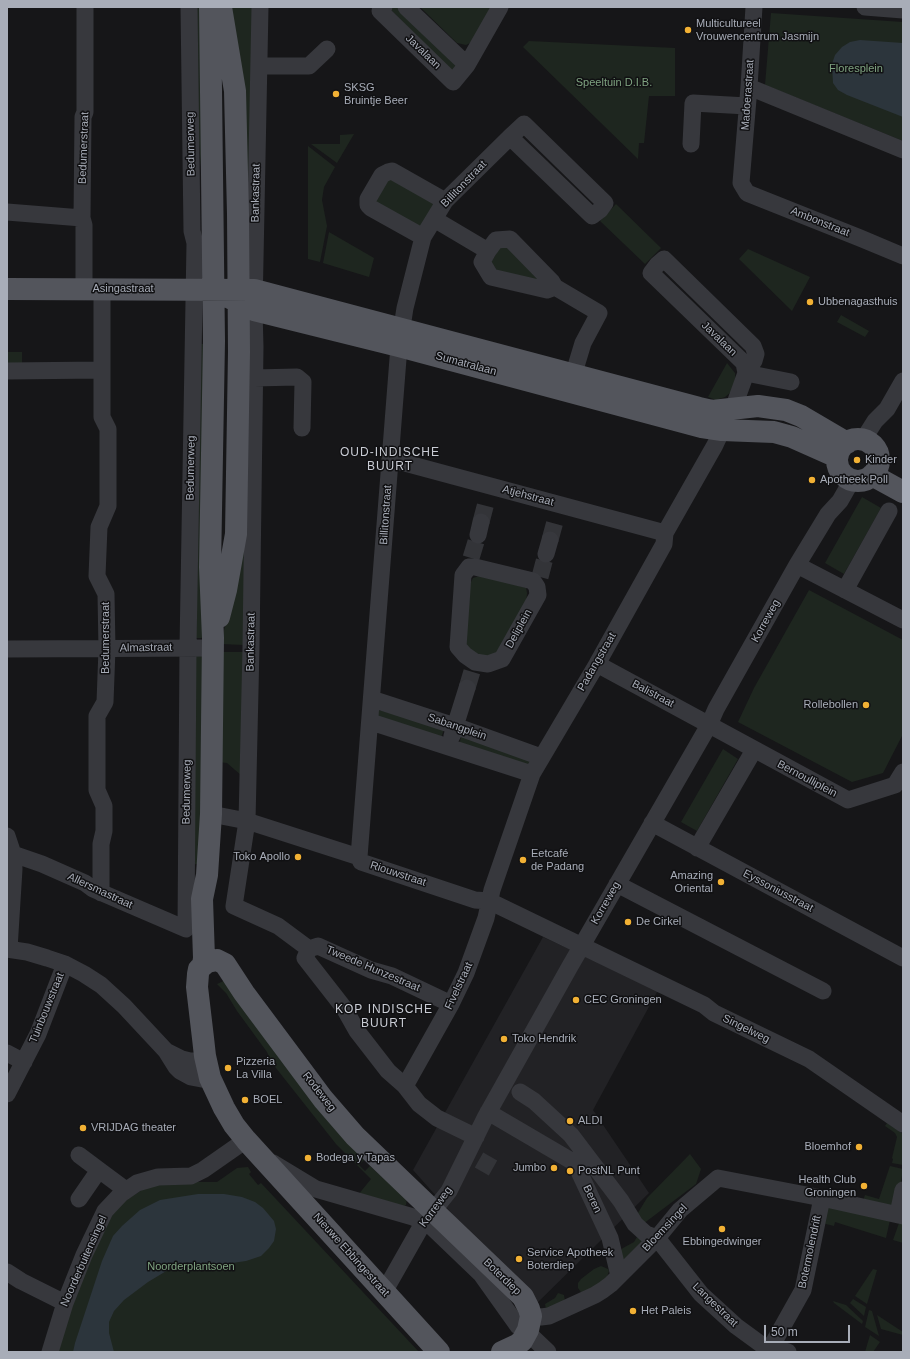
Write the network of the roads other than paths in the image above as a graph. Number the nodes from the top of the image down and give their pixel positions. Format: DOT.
graph roads {
  1 [pos="85,7"];
  2 [pos="189,7"];
  3 [pos="210,7"];
  4 [pos="221,7"];
  5 [pos="260,7"];
  6 [pos="384,7"];
  7 [pos="406,7"];
  8 [pos="500,7"];
  9 [pos="754,7"];
  10 [pos="865,7"];
  11 [pos="896,8"];
  12 [pos="327,49"];
  13 [pos="467,65"];
  14 [pos="259,66"];
  15 [pos="749,87"];
  16 [pos="748,106"];
  17 [pos="510,137"];
  18 [pos="691,144"];
  19 [pos="903,150"];
  20 [pos="741,183"];
  21 [pos="445,201"];
  22 [pos="7,212"];
  23 [pos="82,218"];
  24 [pos="434,219"];
  25 [pos="423,237"];
  26 [pos="488,251"];
  27 [pos="903,256"];
  28 [pos="555,287"];
  29 [pos="7,289"];
  30 [pos="93,289"];
  31 [pos="204,290"];
  32 [pos="246,298"];
  33 [pos="401,338"];
  34 [pos="745,368"];
  35 [pos="102,370"];
  36 [pos="7,372"];
  37 [pos="254,378"];
  38 [pos="903,381"];
  39 [pos="792,382"];
  40 [pos="570,383"];
  41 [pos="733,409"];
  42 [pos="302,428"];
  43 [pos="722,430"];
  44 [pos="390,460"];
  45 [pos="858,460"];
  46 [pos="903,475"];
  47 [pos="903,492"];
  48 [pos="889,512"];
  49 [pos="665,532"];
  50 [pos="797,565"];
  51 [pos="845,590"];
  52 [pos="903,620"];
  53 [pos="213,643"];
  54 [pos="188,647"];
  55 [pos="7,649"];
  56 [pos="107,649"];
  57 [pos="597,664"];
  58 [pos="474,665"];
  59 [pos="467,688"];
  60 [pos="372,699"];
  61 [pos="370,722"];
  62 [pos="709,725"];
  63 [pos="455,726"];
  64 [pos="448,747"];
  65 [pos="754,750"];
  66 [pos="541,757"];
  67 [pos="903,772"];
  68 [pos="532,774"];
  69 [pos="210,814"];
  70 [pos="247,821"];
  71 [pos="652,823"];
  72 [pos="7,836"];
  73 [pos="697,848"];
  74 [pos="13,854"];
  75 [pos="359,857"];
  76 [pos="617,884"];
  77 [pos="101,893"];
  78 [pos="490,901"];
  79 [pos="186,929"];
  80 [pos="582,946"];
  81 [pos="8,949"];
  82 [pos="309,949"];
  83 [pos="903,958"];
  84 [pos="211,963"];
  85 [pos="65,964"];
  86 [pos="824,991"];
  87 [pos="451,1004"];
  88 [pos="7,1054"];
  89 [pos="24,1062"];
  90 [pos="209,1071"];
  91 [pos="405,1086"];
  92 [pos="520,1092"];
  93 [pos="7,1094"];
  94 [pos="496,1117"];
  95 [pos="903,1124"];
  96 [pos="576,1136"];
  97 [pos="476,1137"];
  98 [pos="246,1140"];
  99 [pos="79,1155"];
  100 [pos="564,1156"];
  101 [pos="262,1157"];
  102 [pos="99,1170"];
  103 [pos="126,1190"];
  104 [pos="903,1190"];
  105 [pos="822,1198"];
  106 [pos="79,1199"];
  107 [pos="900,1215"];
  108 [pos="429,1216"];
  109 [pos="657,1238"];
  110 [pos="7,1272"];
  111 [pos="619,1276"];
  112 [pos="384,1292"];
  113 [pos="65,1303"];
  114 [pos="520,1340"];
  115 [pos="762,1348"];
  116 [pos="50,1352"];
  117 [pos="439,1352"];
  118 [pos="548,1352"];
  119 [pos="788,1352"];
  1 -- 23 [label="street, Bedumerstraat"];
  2 -- 31 [label="street, Bedumerweg"];
  3 -- 31 [label="main road, Bedumerweg"];
  4 -- 32 [label="main road, Bedumerweg"];
  5 -- 14 [label="street, Bankastraat"];
  6 -- 13 [label="street, Javalaan"];
  7 -- 13 [label="street, Javalaan"];
  8 -- 13 [label="street, Javalaan"];
  9 -- 15 [label="street, Madoerastraat"];
  10 -- 11 [label="street"];
  12 -- 14 [label="street"];
  14 -- 32 [label="street, Bankastraat"];
  15 -- 16 [label="street, Madoerastraat"];
  15 -- 19 [label="street"];
  16 -- 18 [label="street"];
  16 -- 20 [label="street, Madoerastraat"];
  17 -- 17 [label="street"];
  17 -- 21 [label="street, Billitonstraat"];
  20 -- 27 [label="street, Ambonstraat"];
  21 -- 24 [label="street, Billitonstraat"];
  21 -- 25 [label="street"];
  22 -- 23 [label="street"];
  23 -- 30 [label="street, Bedumerstraat"];
  24 -- 25 [label="street, Billitonstraat"];
  24 -- 26 [label="street"];
  25 -- 33 [label="street, Billitonstraat"];
  26 -- 28 [label="street"];
  26 -- 28 [label="street"];
  28 -- 40 [label="street"];
  29 -- 30 [label="main road, Asingastraat"];
  30 -- 31 [label="main road, Asingastraat"];
  30 -- 35 [label="street, Bedumerstraat"];
  31 -- 32 [label="main road, Sumatralaan"];
  31 -- 53 [label="main road, Bedumerweg"];
  31 -- 54 [label="street, Bedumerweg"];
  32 -- 33 [label="main road, Sumatralaan"];
  32 -- 37 [label="street, Bankastraat"];
  32 -- 53 [label="main road, Bedumerweg"];
  33 -- 40 [label="main road, Sumatralaan"];
  33 -- 44 [label="street, Billitonstraat"];
  34 -- 34 [label="street, Javalaan"];
  34 -- 39 [label="street"];
  34 -- 41 [label="street"];
  35 -- 36 [label="street"];
  35 -- 56 [label="street, Bedumerstraat"];
  37 -- 42 [label="street"];
  37 -- 70 [label="street, Bankastraat"];
  38 -- 45 [label="street, Korreweg"];
  40 -- 41 [label="main road, Sumatralaan"];
  40 -- 43 [label="main road, Sumatralaan"];
  41 -- 45 [label="main road, Sumatralaan"];
  43 -- 45 [label="main road, Sumatralaan"];
  43 -- 49 [label="street, Padangstraat"];
  44 -- 49 [label="street, Atjehstraat"];
  44 -- 60 [label="street, Billitonstraat"];
  45 -- 46 [label="main road"];
  45 -- 47 [label="main road"];
  45 -- 50 [label="street, Korreweg"];
  48 -- 51 [label="street"];
  49 -- 57 [label="street, Padangstraat"];
  50 -- 51 [label="street"];
  50 -- 62 [label="street, Korreweg"];
  51 -- 52 [label="street"];
  53 -- 54 [label="street, Almastraat"];
  53 -- 69 [label="main road, Bedumerweg"];
  54 -- 56 [label="street, Almastraat"];
  54 -- 79 [label="street, Bedumerweg"];
  55 -- 56 [label="street, Almastraat"];
  56 -- 77 [label="street, Bedumerstraat"];
  57 -- 62 [label="street, Balistraat"];
  57 -- 66 [label="street, Padangstraat"];
  58 -- 58 [label="street, Deliplein"];
  59 -- 63 [label="street"];
  60 -- 61 [label="street, Billitonstraat"];
  60 -- 63 [label="street, Sabangplein"];
  61 -- 64 [label="street, Sabangplein"];
  61 -- 75 [label="street, Billitonstraat"];
  62 -- 65 [label="street, Bernoulliplein"];
  62 -- 71 [label="street, Korreweg"];
  63 -- 64 [label="street"];
  63 -- 66 [label="street, Sabangplein"];
  64 -- 68 [label="street, Sabangplein"];
  65 -- 67 [label="street, Bernoulliplein"];
  65 -- 73 [label="street"];
  66 -- 68 [label="street, Padangstraat"];
  68 -- 78 [label="street, Padangstraat"];
  69 -- 70 [label="street, Riouwstraat"];
  69 -- 84 [label="main road, Bedumerweg"];
  70 -- 75 [label="street, Riouwstraat"];
  70 -- 82 [label="street, Bankastraat"];
  71 -- 73 [label="street, Eyssoniusstraat"];
  71 -- 76 [label="street, Korreweg"];
  72 -- 74 [label="street"];
  73 -- 83 [label="street, Eyssoniusstraat"];
  74 -- 77 [label="street, Allersmastraat"];
  74 -- 81 [label="street"];
  75 -- 78 [label="street, Riouwstraat"];
  76 -- 80 [label="street, Korreweg"];
  76 -- 86 [label="street"];
  77 -- 79 [label="street, Allersmastraat"];
  78 -- 80 [label="street, Riouwstraat"];
  78 -- 87 [label="street, Fivelstraat"];
  80 -- 94 [label="street, Korreweg"];
  80 -- 95 [label="street, Singelweg"];
  81 -- 85 [label="street"];
  82 -- 87 [label="street, Tweede Hunzestraat"];
  82 -- 91 [label="street"];
  84 -- 90 [label="main road, Nieuwe Ebbingestraat"];
  84 -- 108 [label="main road, Rodeweg"];
  85 -- 89 [label="street, Tuinbouwstraat"];
  85 -- 90 [label="street"];
  87 -- 91 [label="street, Fivelstraat"];
  88 -- 89 [label="street"];
  89 -- 93 [label="street, Tuinbouwstraat"];
  90 -- 98 [label="main road, Nieuwe Ebbingestraat"];
  91 -- 97 [label="street"];
  92 -- 96 [label="street"];
  94 -- 97 [label="street, Korreweg"];
  94 -- 100 [label="street, Beren"];
  96 -- 100 [label="street"];
  96 -- 109 [label="street"];
  97 -- 108 [label="street, Korreweg"];
  98 -- 101 [label="main road, Nieuwe Ebbingestraat"];
  98 -- 103 [label="street, Noorderbuitensingel"];
  99 -- 102 [label="street"];
  100 -- 111 [label="street, Beren"];
  101 -- 108 [label="street, Nieuwe Ebbingestraat"];
  101 -- 112 [label="main road, Nieuwe Ebbingestraat"];
  102 -- 103 [label="street"];
  102 -- 106 [label="street"];
  103 -- 113 [label="street, Noorderbuitensingel"];
  104 -- 107 [label="street"];
  105 -- 107 [label="street, Bloemsingel"];
  105 -- 109 [label="street, Bloemsingel"];
  105 -- 115 [label="street, Botermolendrift"];
  108 -- 112 [label="street, Korreweg"];
  108 -- 114 [label="main road, Boterdiep"];
  109 -- 111 [label="street, Bloemsingel"];
  109 -- 115 [label="street, Langestraat"];
  110 -- 113 [label="street"];
  111 -- 114 [label="street, Bloemsingel"];
  112 -- 117 [label="main road, Nieuwe Ebbingestraat"];
  113 -- 116 [label="street, Noorderbuitensingel"];
  114 -- 118 [label="street, Boterdiep"];
  115 -- 119 [label="street, Langestraat"];
}
